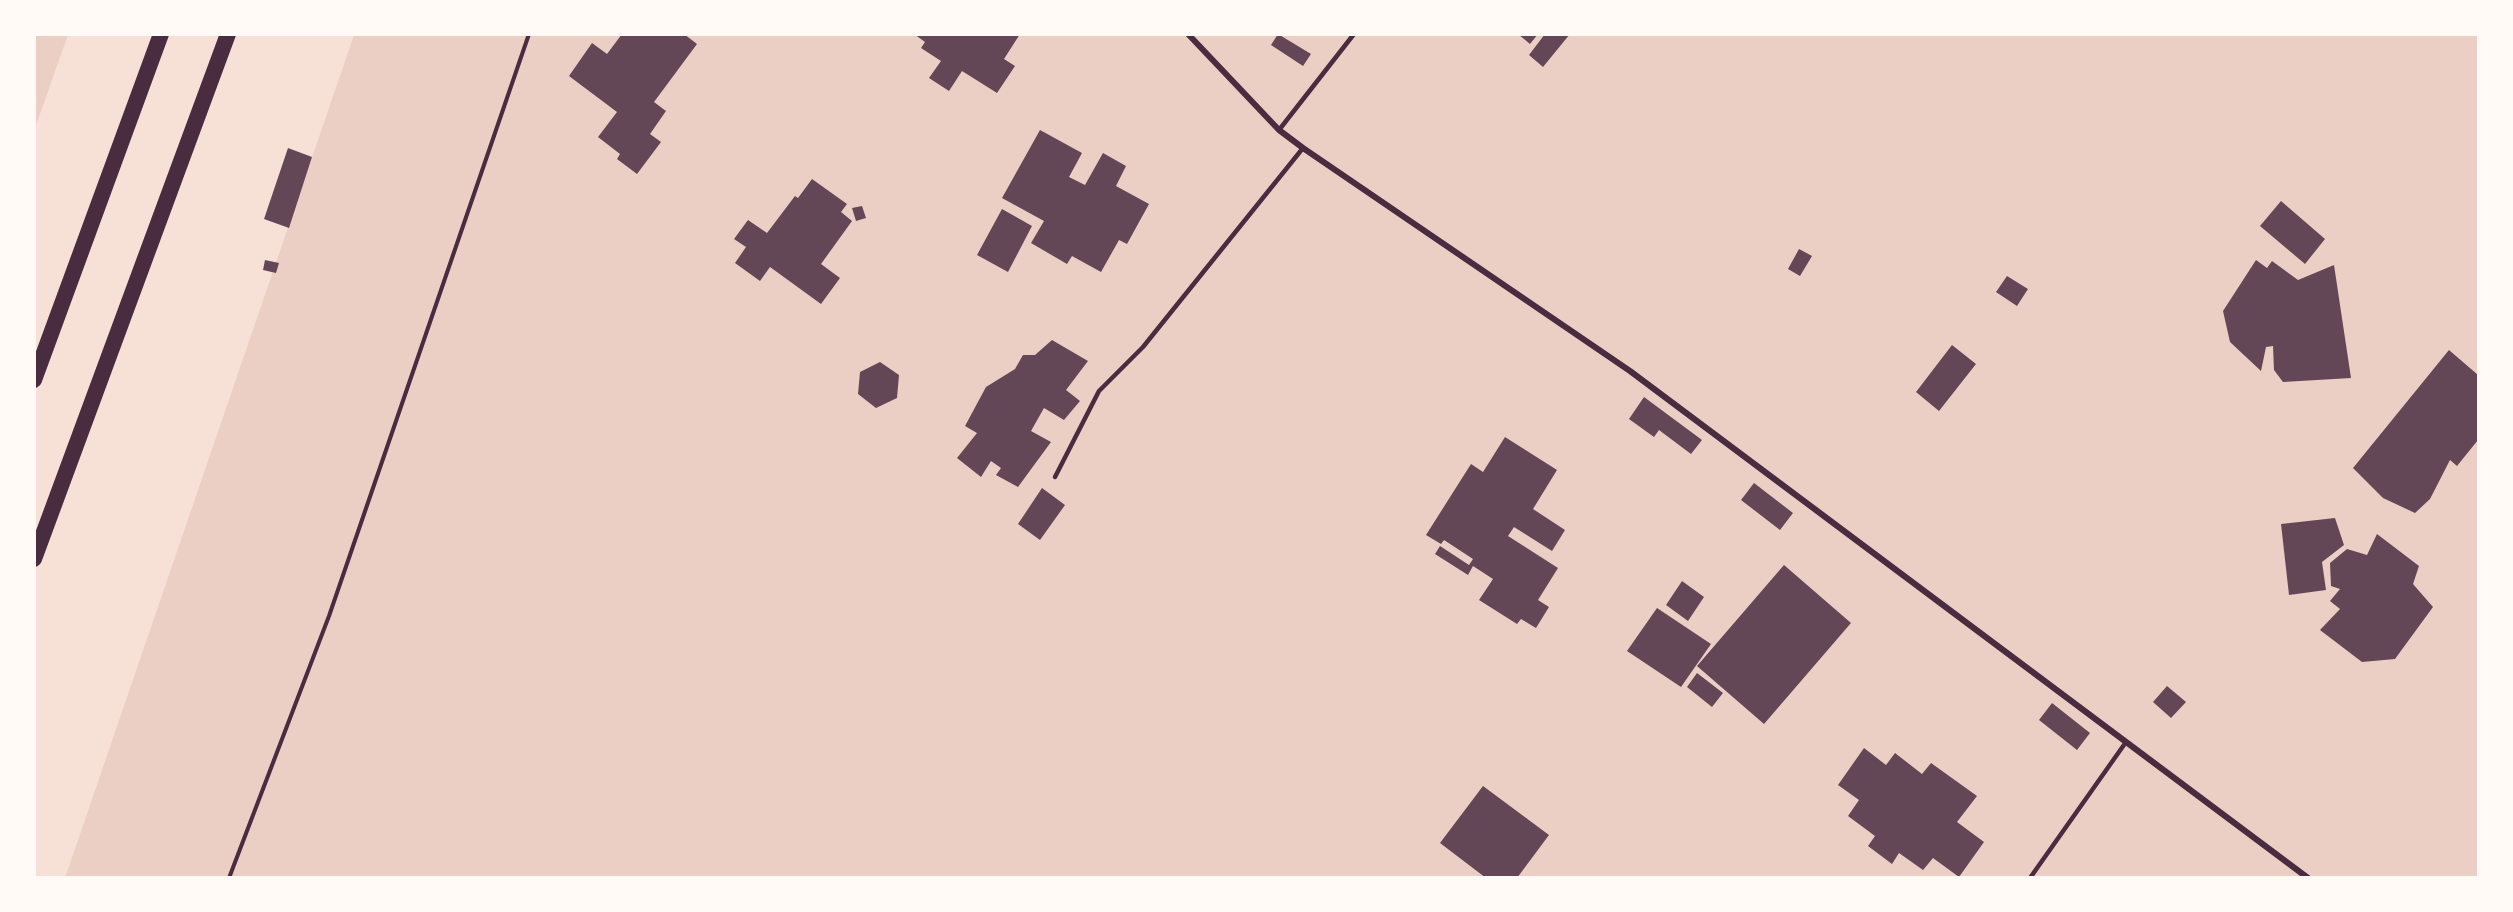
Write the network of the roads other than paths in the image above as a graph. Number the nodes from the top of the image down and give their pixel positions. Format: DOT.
graph roads {
  1 [pos="162,34"];
  2 [pos="228,34"];
  3 [pos="1188,34"];
  4 [pos="1354,34"];
  5 [pos="1279,130"];
  6 [pos="1303,148"];
  7 [pos="34,380"];
  8 [pos="1054,477"];
  9 [pos="34,559"];
  10 [pos="2126,742"];
  11 [pos="2030,878"];
  12 [pos="2308,878"];
  1 -- 7 [label="highway"];
  2 -- 9 [label="highway"];
  3 -- 5 [label="street"];
  4 -- 5 [label="lane"];
  5 -- 6 [label="street"];
  6 -- 8 [label="lane"];
  6 -- 10 [label="street"];
  10 -- 11 [label="lane"];
  10 -- 12 [label="street"];
}
